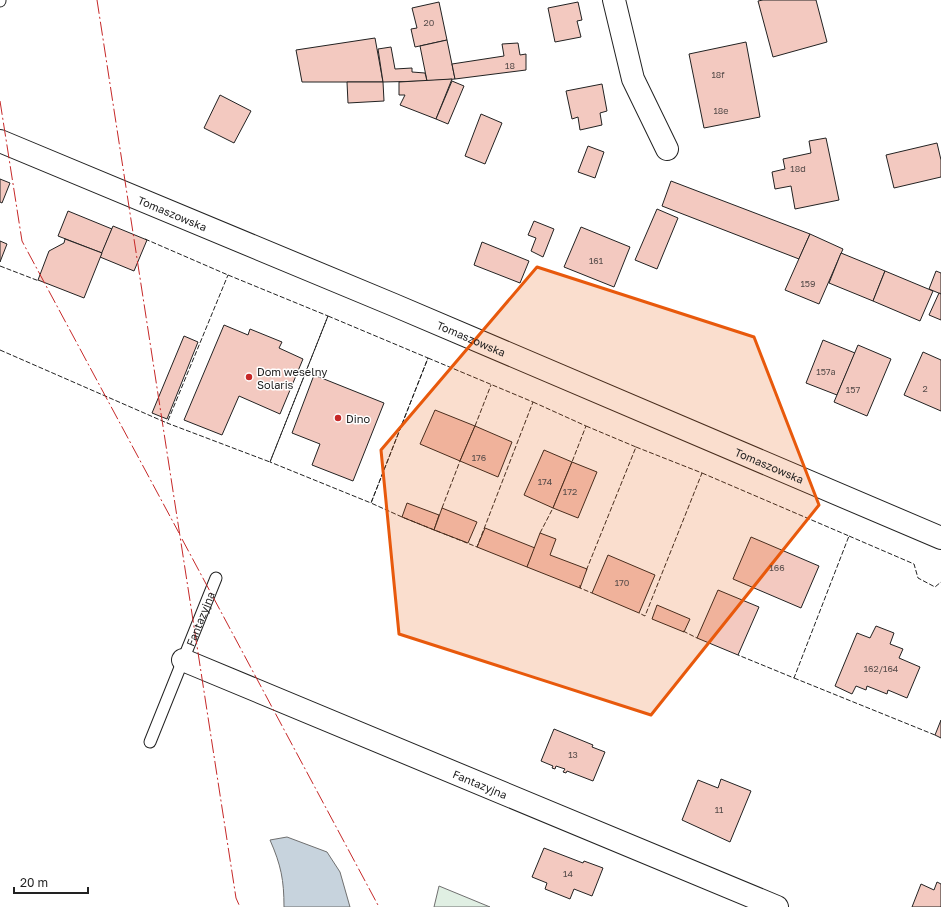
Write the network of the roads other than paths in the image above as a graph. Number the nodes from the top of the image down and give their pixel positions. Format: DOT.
graph roads {
  1 [pos="614,0"];
  2 [pos="0,141"];
  3 [pos="667,149"];
  4 [pos="941,537"];
  5 [pos="216,578"];
  6 [pos="182,660"];
  7 [pos="150,742"];
  8 [pos="777,907"];
  1 -- 3 [label="street"];
  2 -- 4 [label="street, Tomaszowska"];
  5 -- 6 [label="lane, Fantazyjna"];
  6 -- 7 [label="lane, Fantazyjna"];
  6 -- 8 [label="street, Fantazyjna"];
}
